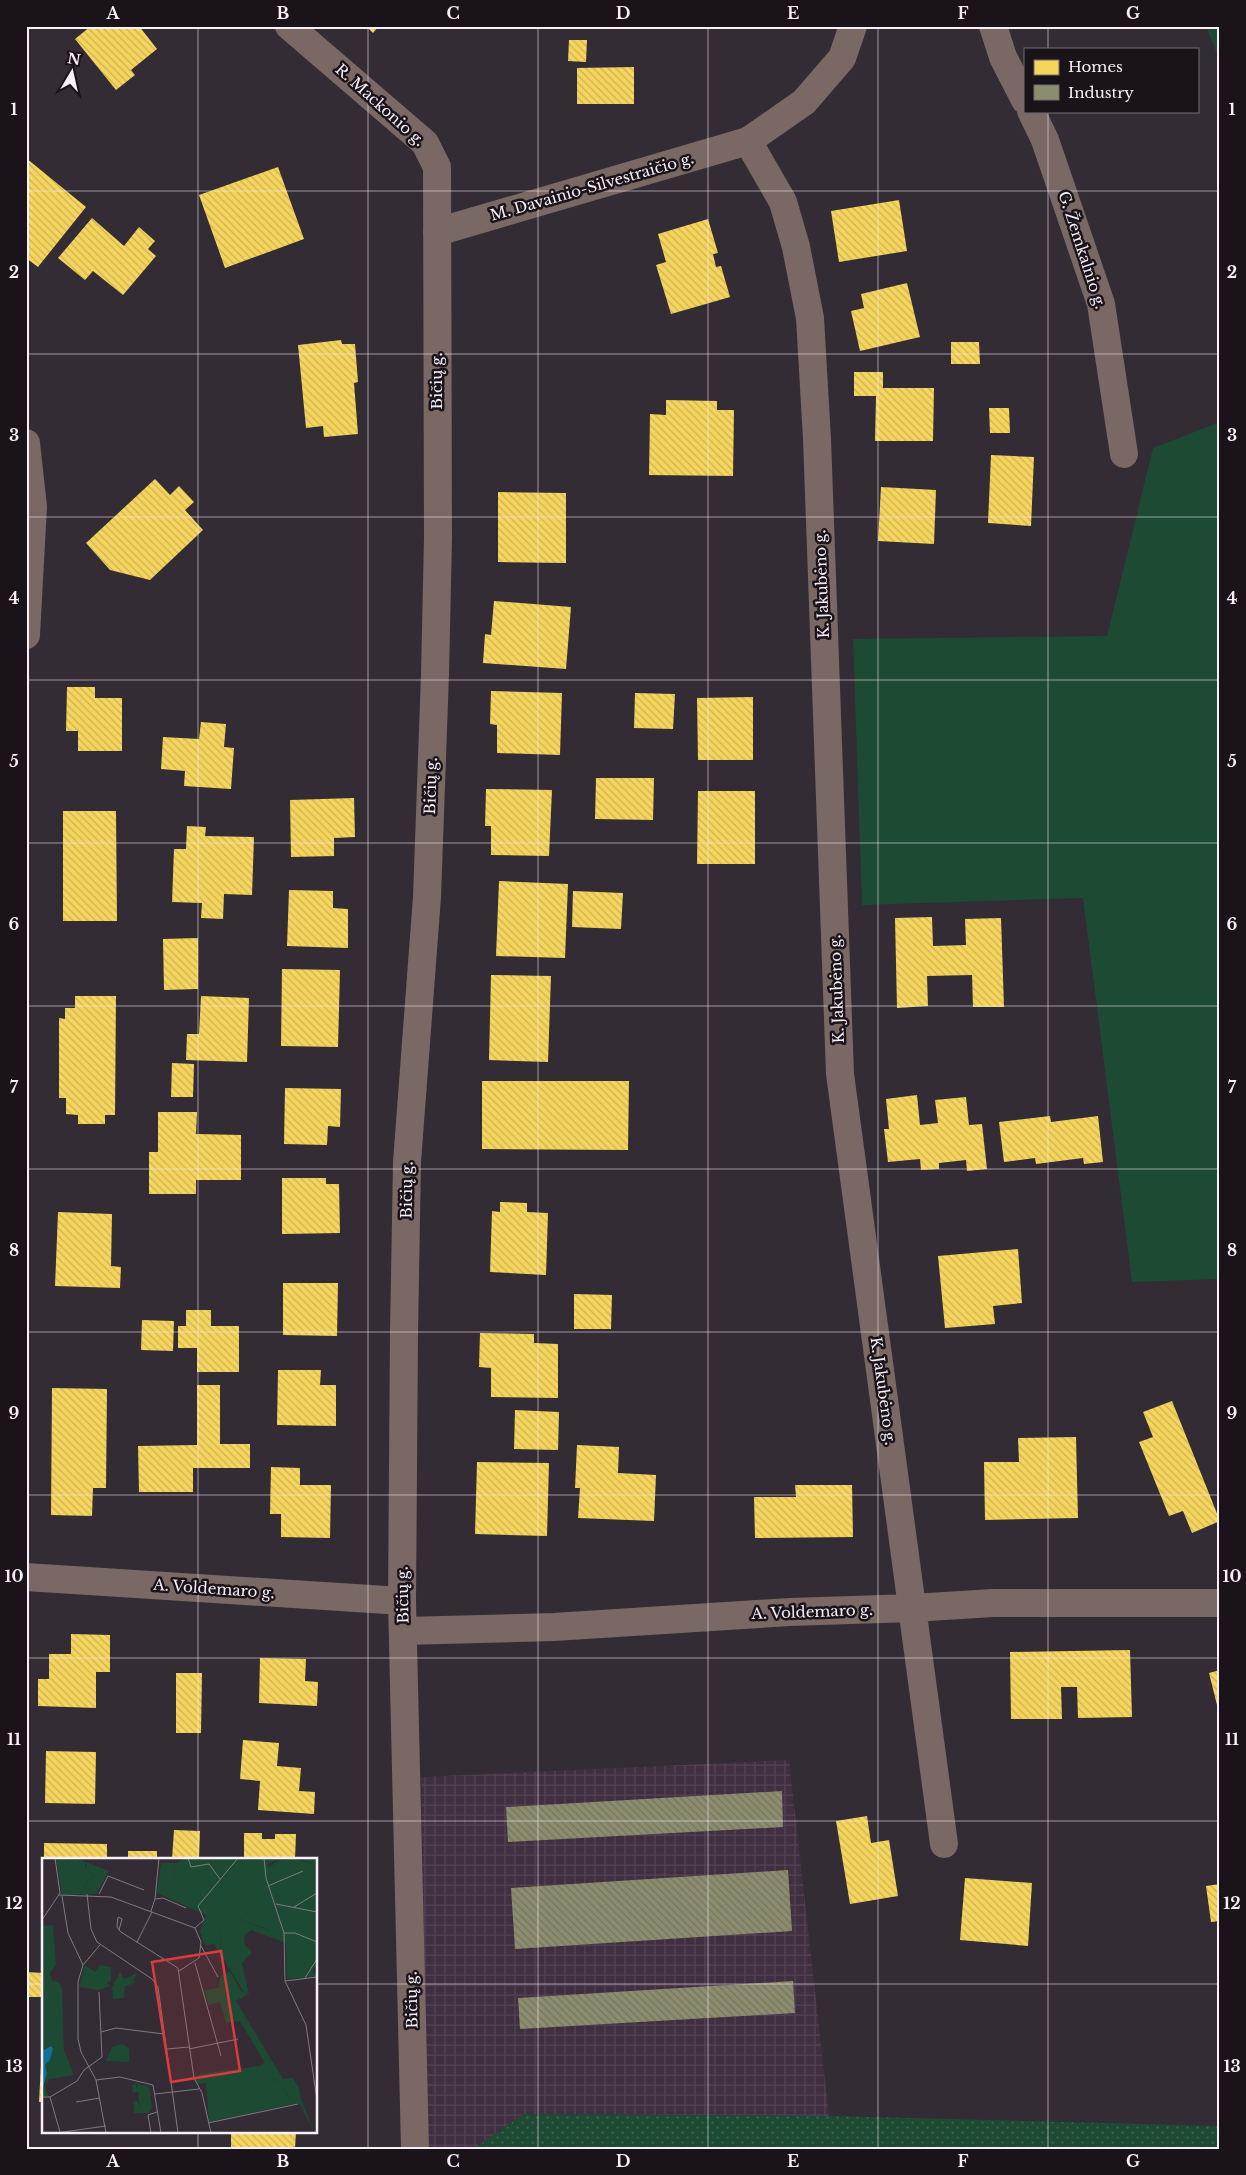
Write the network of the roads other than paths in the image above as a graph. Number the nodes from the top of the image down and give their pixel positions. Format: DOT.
graph roads {
  1 [pos="289,26"];
  2 [pos="853,26"];
  3 [pos="993,26"];
  4 [pos="1024,98"];
  5 [pos="1032,112"];
  6 [pos="748,141"];
  7 [pos="437,232"];
  8 [pos="26,443"];
  9 [pos="1124,454"];
  10 [pos="26,635"];
  11 [pos="26,1577"];
  12 [pos="402,1602"];
  13 [pos="1220,1603"];
  14 [pos="912,1608"];
  15 [pos="404,1631"];
  16 [pos="944,1844"];
  17 [pos="415,2149"];
  1 -- 7 [label="street, R. Mackonio g."];
  2 -- 6 [label="street"];
  3 -- 4 [label="street"];
  5 -- 9 [label="street, G. Žemkalnio g."];
  6 -- 7 [label="street, M. Davainio-Silvestraičio g."];
  6 -- 14 [label="street, K. Jakubėno g."];
  7 -- 12 [label="street, Bičių g."];
  8 -- 10 [label="street"];
  11 -- 12 [label="street, A. Voldemaro g."];
  12 -- 15 [label="street, Bičių g."];
  13 -- 14 [label="street, A. Voldemaro g."];
  14 -- 15 [label="street, A. Voldemaro g."];
  14 -- 16 [label="street, K. Jakubėno g."];
  15 -- 17 [label="street, Bičių g."];
}
